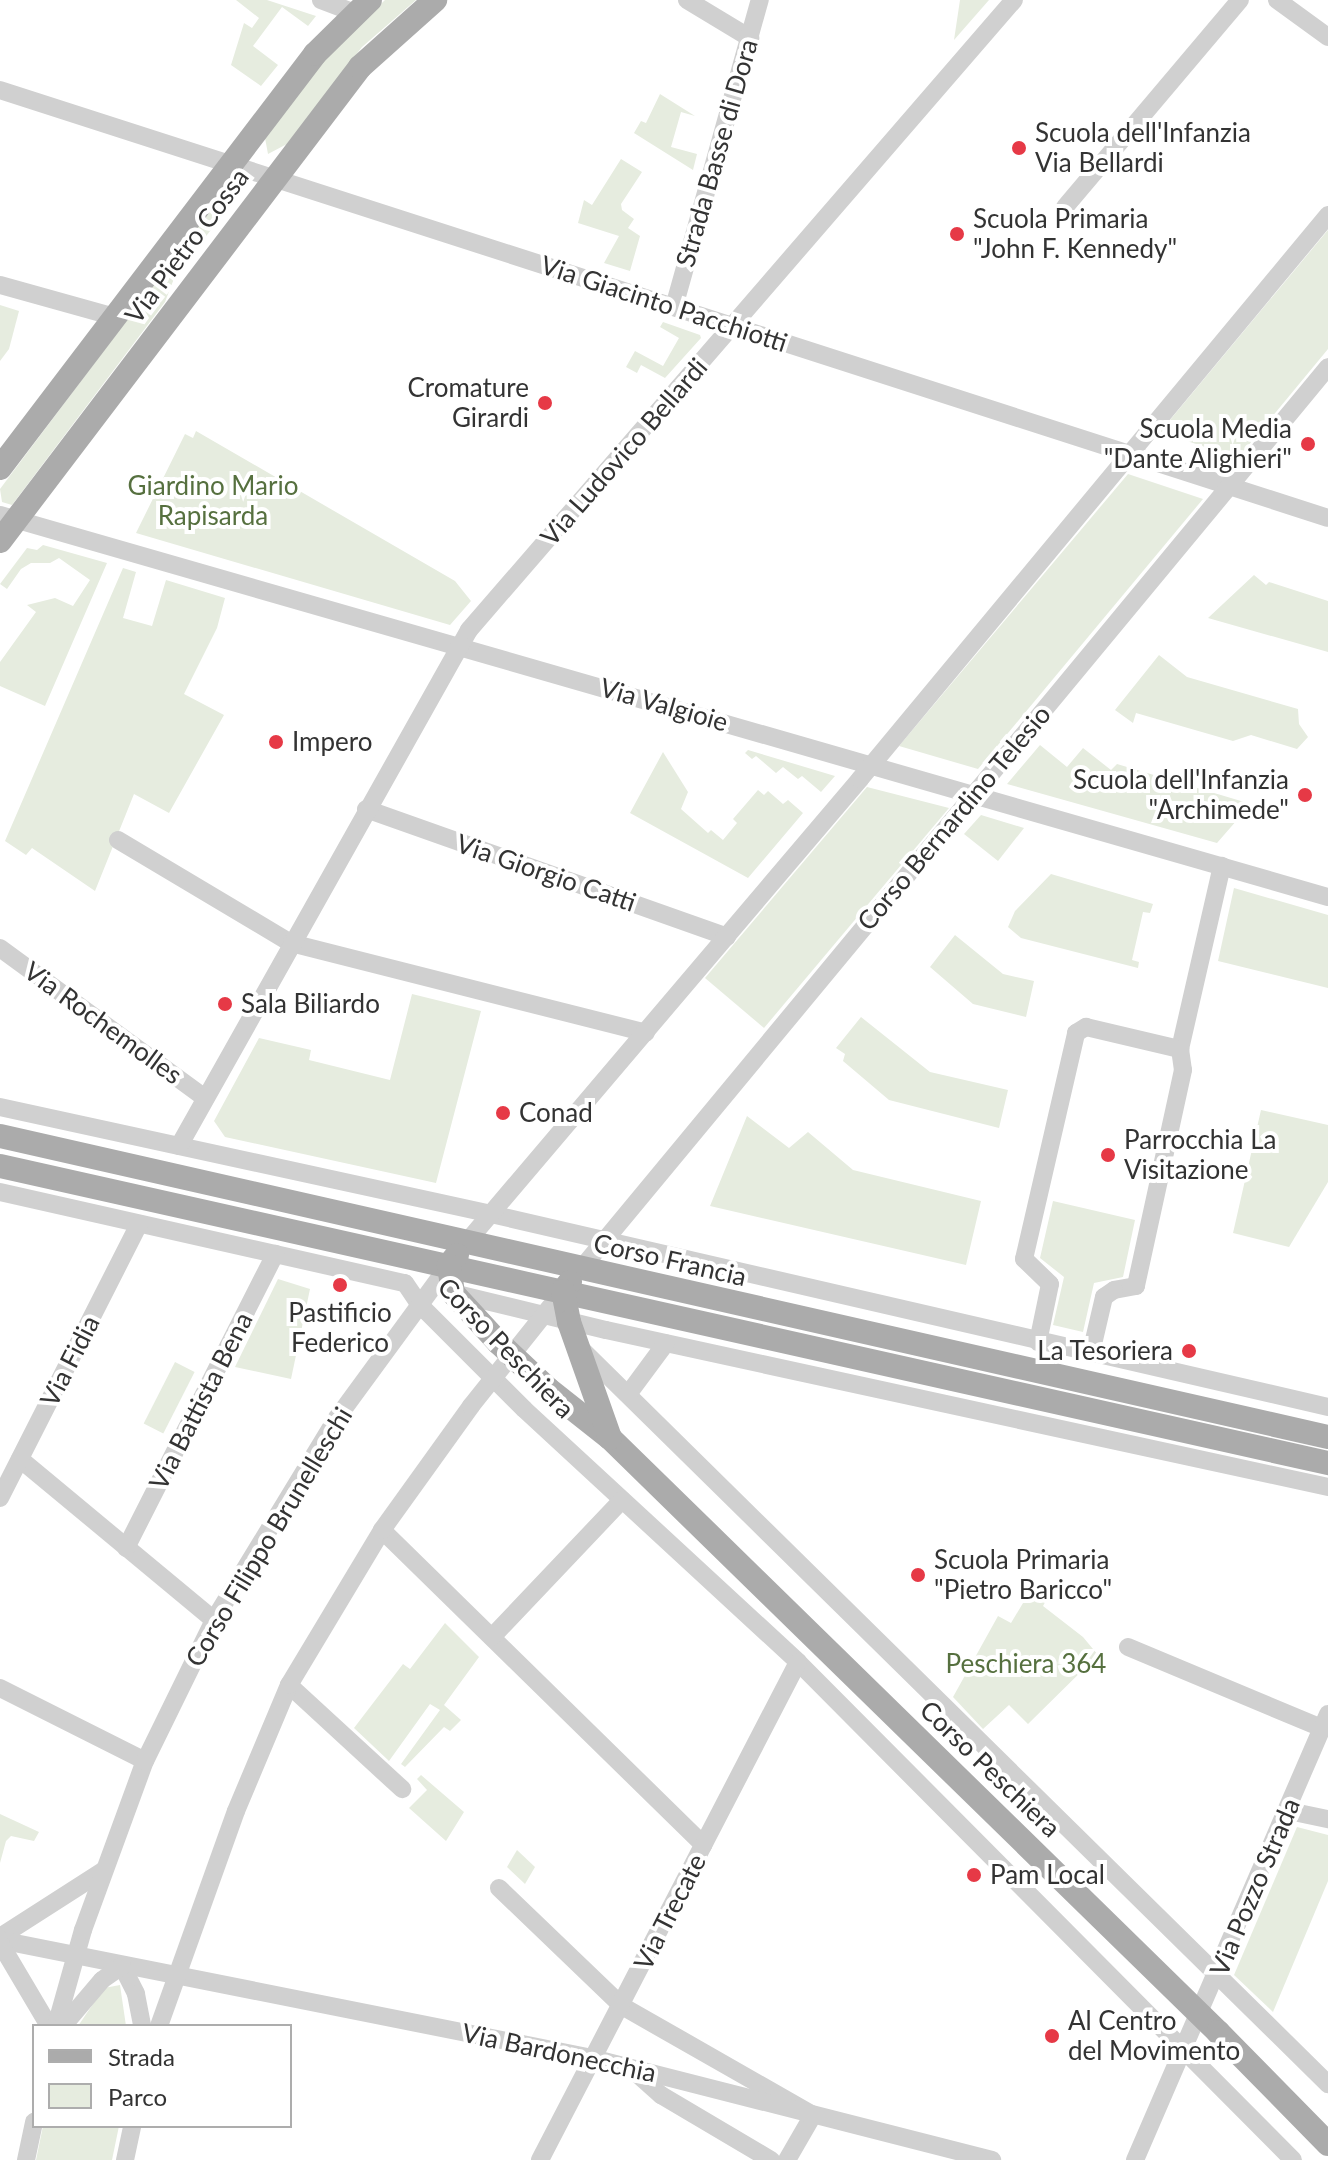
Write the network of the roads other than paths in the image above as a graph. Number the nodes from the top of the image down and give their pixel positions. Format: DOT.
graph roads {
  1 [pos="321,0"];
  2 [pos="435,0"];
  3 [pos="687,0"];
  4 [pos="760,0"];
  5 [pos="1014,0"];
  6 [pos="1240,0"];
  7 [pos="1277,0"];
  8 [pos="362,6"];
  9 [pos="1328,37"];
  10 [pos="750,38"];
  11 [pos="0,90"];
  12 [pos="231,164"];
  13 [pos="274,178"];
  14 [pos="1065,207"];
  15 [pos="1328,215"];
  16 [pos="0,285"];
  17 [pos="674,307"];
  18 [pos="115,317"];
  19 [pos="734,325"];
  20 [pos="1328,367"];
  21 [pos="1129,455"];
  22 [pos="0,468"];
  23 [pos="1228,486"];
  24 [pos="8,517"];
  25 [pos="1328,518"];
  26 [pos="0,541"];
  27 [pos="457,647"];
  28 [pos="871,765"];
  29 [pos="974,794"];
  30 [pos="366,809"];
  31 [pos="118,840"];
  32 [pos="1222,866"];
  33 [pos="1328,897"];
  34 [pos="727,937"];
  35 [pos="291,943"];
  36 [pos="0,948"];
  37 [pos="646,1033"];
  38 [pos="1180,1049"];
  39 [pos="205,1098"];
  40 [pos="0,1107"];
  41 [pos="0,1136"];
  42 [pos="179,1146"];
  43 [pos="0,1166"];
  44 [pos="0,1192"];
  45 [pos="491,1214"];
  46 [pos="139,1224"];
  47 [pos="603,1240"];
  48 [pos="466,1243"];
  49 [pos="275,1254"];
  50 [pos="449,1265"];
  51 [pos="581,1269"];
  52 [pos="563,1291"];
  53 [pos="453,1293"];
  54 [pos="420,1305"];
  55 [pos="543,1315"];
  56 [pos="573,1333"];
  57 [pos="1038,1342"];
  58 [pos="666,1343"];
  59 [pos="1091,1353"];
  60 [pos="512,1355"];
  61 [pos="493,1379"];
  62 [pos="629,1393"];
  63 [pos="1328,1407"];
  64 [pos="1328,1437"];
  65 [pos="610,1438"];
  66 [pos="20,1459"];
  67 [pos="1328,1463"];
  68 [pos="1328,1487"];
  69 [pos="0,1498"];
  70 [pos="622,1500"];
  71 [pos="382,1530"];
  72 [pos="126,1548"];
  73 [pos="214,1620"];
  74 [pos="492,1637"];
  75 [pos="1128,1647"];
  76 [pos="798,1662"];
  77 [pos="289,1685"];
  78 [pos="0,1688"];
  79 [pos="1325,1721"];
  80 [pos="145,1761"];
  81 [pos="402,1789"];
  82 [pos="1289,1811"];
  83 [pos="1328,1819"];
  84 [pos="704,1845"];
  85 [pos="103,1871"];
  86 [pos="499,1888"];
  87 [pos="0,1940"];
  88 [pos="76,1956"];
  89 [pos="122,1966"];
  90 [pos="177,1975"];
  91 [pos="1216,1978"];
  92 [pos="622,2006"];
  93 [pos="1200,2014"];
  94 [pos="48,2024"];
  95 [pos="57,2024"];
  96 [pos="65,2024"];
  97 [pos="142,2024"];
  98 [pos="160,2024"];
  99 [pos="1183,2052"];
  100 [pos="592,2058"];
  101 [pos="631,2068"];
  102 [pos="1328,2084"];
  103 [pos="813,2115"];
  104 [pos="33,2128"];
  105 [pos="132,2128"];
  106 [pos="1328,2144"];
  107 [pos="26,2160"];
  108 [pos="125,2160"];
  109 [pos="540,2160"];
  110 [pos="771,2160"];
  111 [pos="787,2160"];
  112 [pos="992,2160"];
  113 [pos="1135,2160"];
  114 [pos="1293,2160"];
  1 -- 8 [label="street"];
  2 -- 13 [label="main road, Via Pietro Cossa"];
  3 -- 10 [label="street"];
  4 -- 10 [label="street, Strada Basse di Dora"];
  5 -- 19 [label="street, Via Ludovico Bellardi"];
  6 -- 14 [label="street"];
  7 -- 9 [label="street"];
  8 -- 12 [label="main road, Via Pietro Cossa"];
  10 -- 17 [label="street, Strada Basse di Dora"];
  11 -- 12 [label="street, Via Giacinto Pacchiotti"];
  12 -- 13 [label="street, Via Giacinto Pacchiotti"];
  12 -- 18 [label="main road, Via Pietro Cossa"];
  13 -- 17 [label="street, Via Giacinto Pacchiotti"];
  13 -- 24 [label="main road, Via Pietro Cossa"];
  15 -- 21 [label="street"];
  16 -- 18 [label="street"];
  17 -- 19 [label="street, Via Giacinto Pacchiotti"];
  18 -- 22 [label="main road, Via Pietro Cossa"];
  19 -- 21 [label="street, Via Giacinto Pacchiotti"];
  19 -- 27 [label="street, Via Ludovico Bellardi"];
  20 -- 23 [label="street, Corso Bernardino Telesio"];
  21 -- 23 [label="street, Via Giacinto Pacchiotti"];
  21 -- 28 [label="street"];
  23 -- 25 [label="street, Via Giacinto Pacchiotti"];
  23 -- 29 [label="street, Corso Bernardino Telesio"];
  24 -- 26 [label="main road, Via Pietro Cossa"];
  24 -- 27 [label="street, Via Valgioie"];
  27 -- 28 [label="street, Via Valgioie"];
  27 -- 30 [label="street, Via Ludovico Bellardi"];
  28 -- 29 [label="street, Via Valgioie"];
  28 -- 34 [label="street"];
  29 -- 32 [label="street, Via Valgioie"];
  29 -- 47 [label="street, Corso Bernardino Telesio"];
  30 -- 34 [label="street, Via Giorgio Catti"];
  30 -- 35 [label="street, Via Ludovico Bellardi"];
  31 -- 35 [label="street"];
  32 -- 33 [label="street, Via Valgioie"];
  32 -- 38 [label="street"];
  34 -- 37 [label="street"];
  35 -- 37 [label="street"];
  35 -- 39 [label="street, Via Ludovico Bellardi"];
  36 -- 39 [label="street, Via Rochemolles"];
  37 -- 45 [label="street"];
  38 -- 57 [label="street"];
  38 -- 59 [label="street"];
  39 -- 42 [label="street, Via Ludovico Bellardi"];
  40 -- 42 [label="street, Corso Francia"];
  41 -- 48 [label="main road, Corso Francia"];
  42 -- 45 [label="street, Corso Francia"];
  43 -- 50 [label="main road, Corso Francia"];
  44 -- 46 [label="street"];
  45 -- 47 [label="street, Corso Francia"];
  45 -- 48 [label="street"];
  46 -- 49 [label="street"];
  46 -- 66 [label="street, Via Fidia"];
  47 -- 51 [label="street, Corso Bernardino Telesio"];
  47 -- 57 [label="street, Corso Francia"];
  48 -- 50 [label="main road, Corso Peschiera"];
  48 -- 51 [label="main road, Corso Francia"];
  49 -- 54 [label="street, Corso Peschiera"];
  49 -- 72 [label="street, Via Battista Bena"];
  50 -- 52 [label="main road, Corso Francia"];
  50 -- 53 [label="main road, Corso Peschiera"];
  50 -- 54 [label="street, Corso Filippo Brunelleschi"];
  51 -- 52 [label="main road"];
  51 -- 64 [label="main road, Corso Francia"];
  52 -- 55 [label="street"];
  52 -- 56 [label="main road, Corso Peschiera"];
  52 -- 67 [label="main road, Corso Francia"];
  53 -- 55 [label="street"];
  53 -- 60 [label="main road, Corso Peschiera"];
  54 -- 61 [label="street, Corso Peschiera"];
  54 -- 73 [label="street, Corso Filippo Brunelleschi"];
  55 -- 56 [label="street"];
  55 -- 60 [label="street"];
  56 -- 58 [label="street"];
  56 -- 62 [label="street, Corso Peschiera"];
  56 -- 65 [label="main road, Corso Peschiera"];
  57 -- 59 [label="street, Corso Francia"];
  58 -- 62 [label="street"];
  58 -- 68 [label="street"];
  59 -- 63 [label="street, Corso Francia"];
  60 -- 61 [label="street"];
  60 -- 65 [label="main road, Corso Peschiera"];
  61 -- 70 [label="street, Corso Peschiera"];
  61 -- 71 [label="street"];
  62 -- 91 [label="street, Corso Peschiera"];
  65 -- 93 [label="main road, Corso Peschiera"];
  66 -- 69 [label="street, Via Fidia"];
  66 -- 72 [label="street"];
  70 -- 74 [label="street"];
  70 -- 76 [label="street, Corso Peschiera"];
  71 -- 74 [label="street"];
  71 -- 77 [label="street"];
  72 -- 73 [label="street"];
  73 -- 80 [label="street, Corso Filippo Brunelleschi"];
  74 -- 84 [label="street"];
  75 -- 79 [label="street"];
  76 -- 84 [label="street, Via Trecate"];
  76 -- 99 [label="street, Corso Peschiera"];
  77 -- 81 [label="street"];
  77 -- 90 [label="street"];
  78 -- 80 [label="street"];
  79 -- 82 [label="street, Via Pozzo Strada"];
  80 -- 85 [label="street, Corso Filippo Brunelleschi"];
  82 -- 83 [label="street"];
  82 -- 91 [label="street, Via Pozzo Strada"];
  84 -- 92 [label="street, Via Trecate"];
  85 -- 87 [label="street"];
  85 -- 88 [label="street, Corso Filippo Brunelleschi"];
  86 -- 92 [label="street"];
  87 -- 88 [label="street, Via Bardonecchia"];
  87 -- 94 [label="street"];
  88 -- 89 [label="street, Via Bardonecchia"];
  88 -- 95 [label="street, Corso Filippo Brunelleschi"];
  89 -- 90 [label="street, Via Bardonecchia"];
  89 -- 96 [label="street"];
  89 -- 97 [label="street"];
  90 -- 98 [label="street"];
  90 -- 100 [label="street, Via Bardonecchia"];
  91 -- 93 [label="street, Via Pozzo Strada"];
  91 -- 102 [label="street, Corso Peschiera"];
  92 -- 100 [label="street, Via Trecate"];
  92 -- 103 [label="street"];
  93 -- 99 [label="street, Via Pozzo Strada"];
  93 -- 106 [label="main road, Corso Peschiera"];
  99 -- 113 [label="street, Via Pozzo Strada"];
  99 -- 114 [label="street, Corso Peschiera"];
  100 -- 101 [label="street, Via Bardonecchia"];
  100 -- 109 [label="street, Via Trecate"];
  101 -- 103 [label="street, Via Bardonecchia"];
  101 -- 110 [label="street"];
  103 -- 111 [label="street"];
  103 -- 112 [label="street, Via Bardonecchia"];
  104 -- 107 [label="street"];
  105 -- 108 [label="street"];
}
